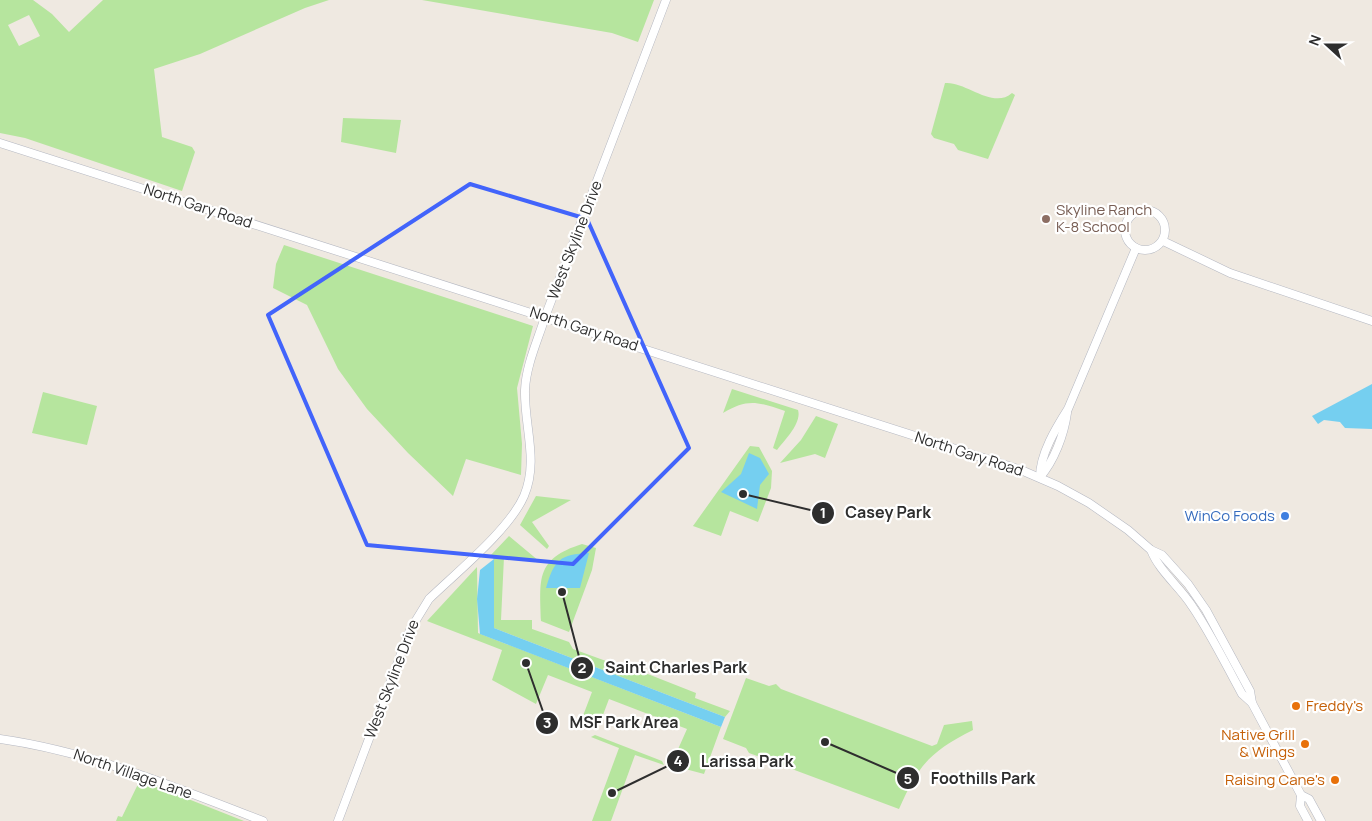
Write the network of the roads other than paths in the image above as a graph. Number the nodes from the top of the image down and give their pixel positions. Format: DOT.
graph roads {
  1 [pos="666,0"];
  2 [pos="0,143"];
  3 [pos="1163,240"];
  4 [pos="1136,248"];
  5 [pos="545,317"];
  6 [pos="1372,321"];
  7 [pos="1040,478"];
  8 [pos="0,739"];
  9 [pos="1301,795"];
  10 [pos="1303,812"];
  11 [pos="263,821"];
  12 [pos="338,821"];
  13 [pos="1308,821"];
  14 [pos="1320,821"];
  1 -- 5 [label="street, West Skyline Drive"];
  2 -- 5 [label="street, North Gary Road"];
  3 -- 4 [label="street"];
  3 -- 4 [label="street"];
  3 -- 6 [label="street"];
  4 -- 7 [label="street"];
  5 -- 7 [label="street, North Gary Road"];
  5 -- 12 [label="street, West Skyline Drive"];
  7 -- 9 [label="street, North Gary Road"];
  8 -- 11 [label="street, North Village Lane"];
  9 -- 10 [label="street, North Gary Road"];
  9 -- 14 [label="street, North Gary Road"];
  10 -- 13 [label="street, North Gary Road"];
  10 -- 14 [label="street"];
}
